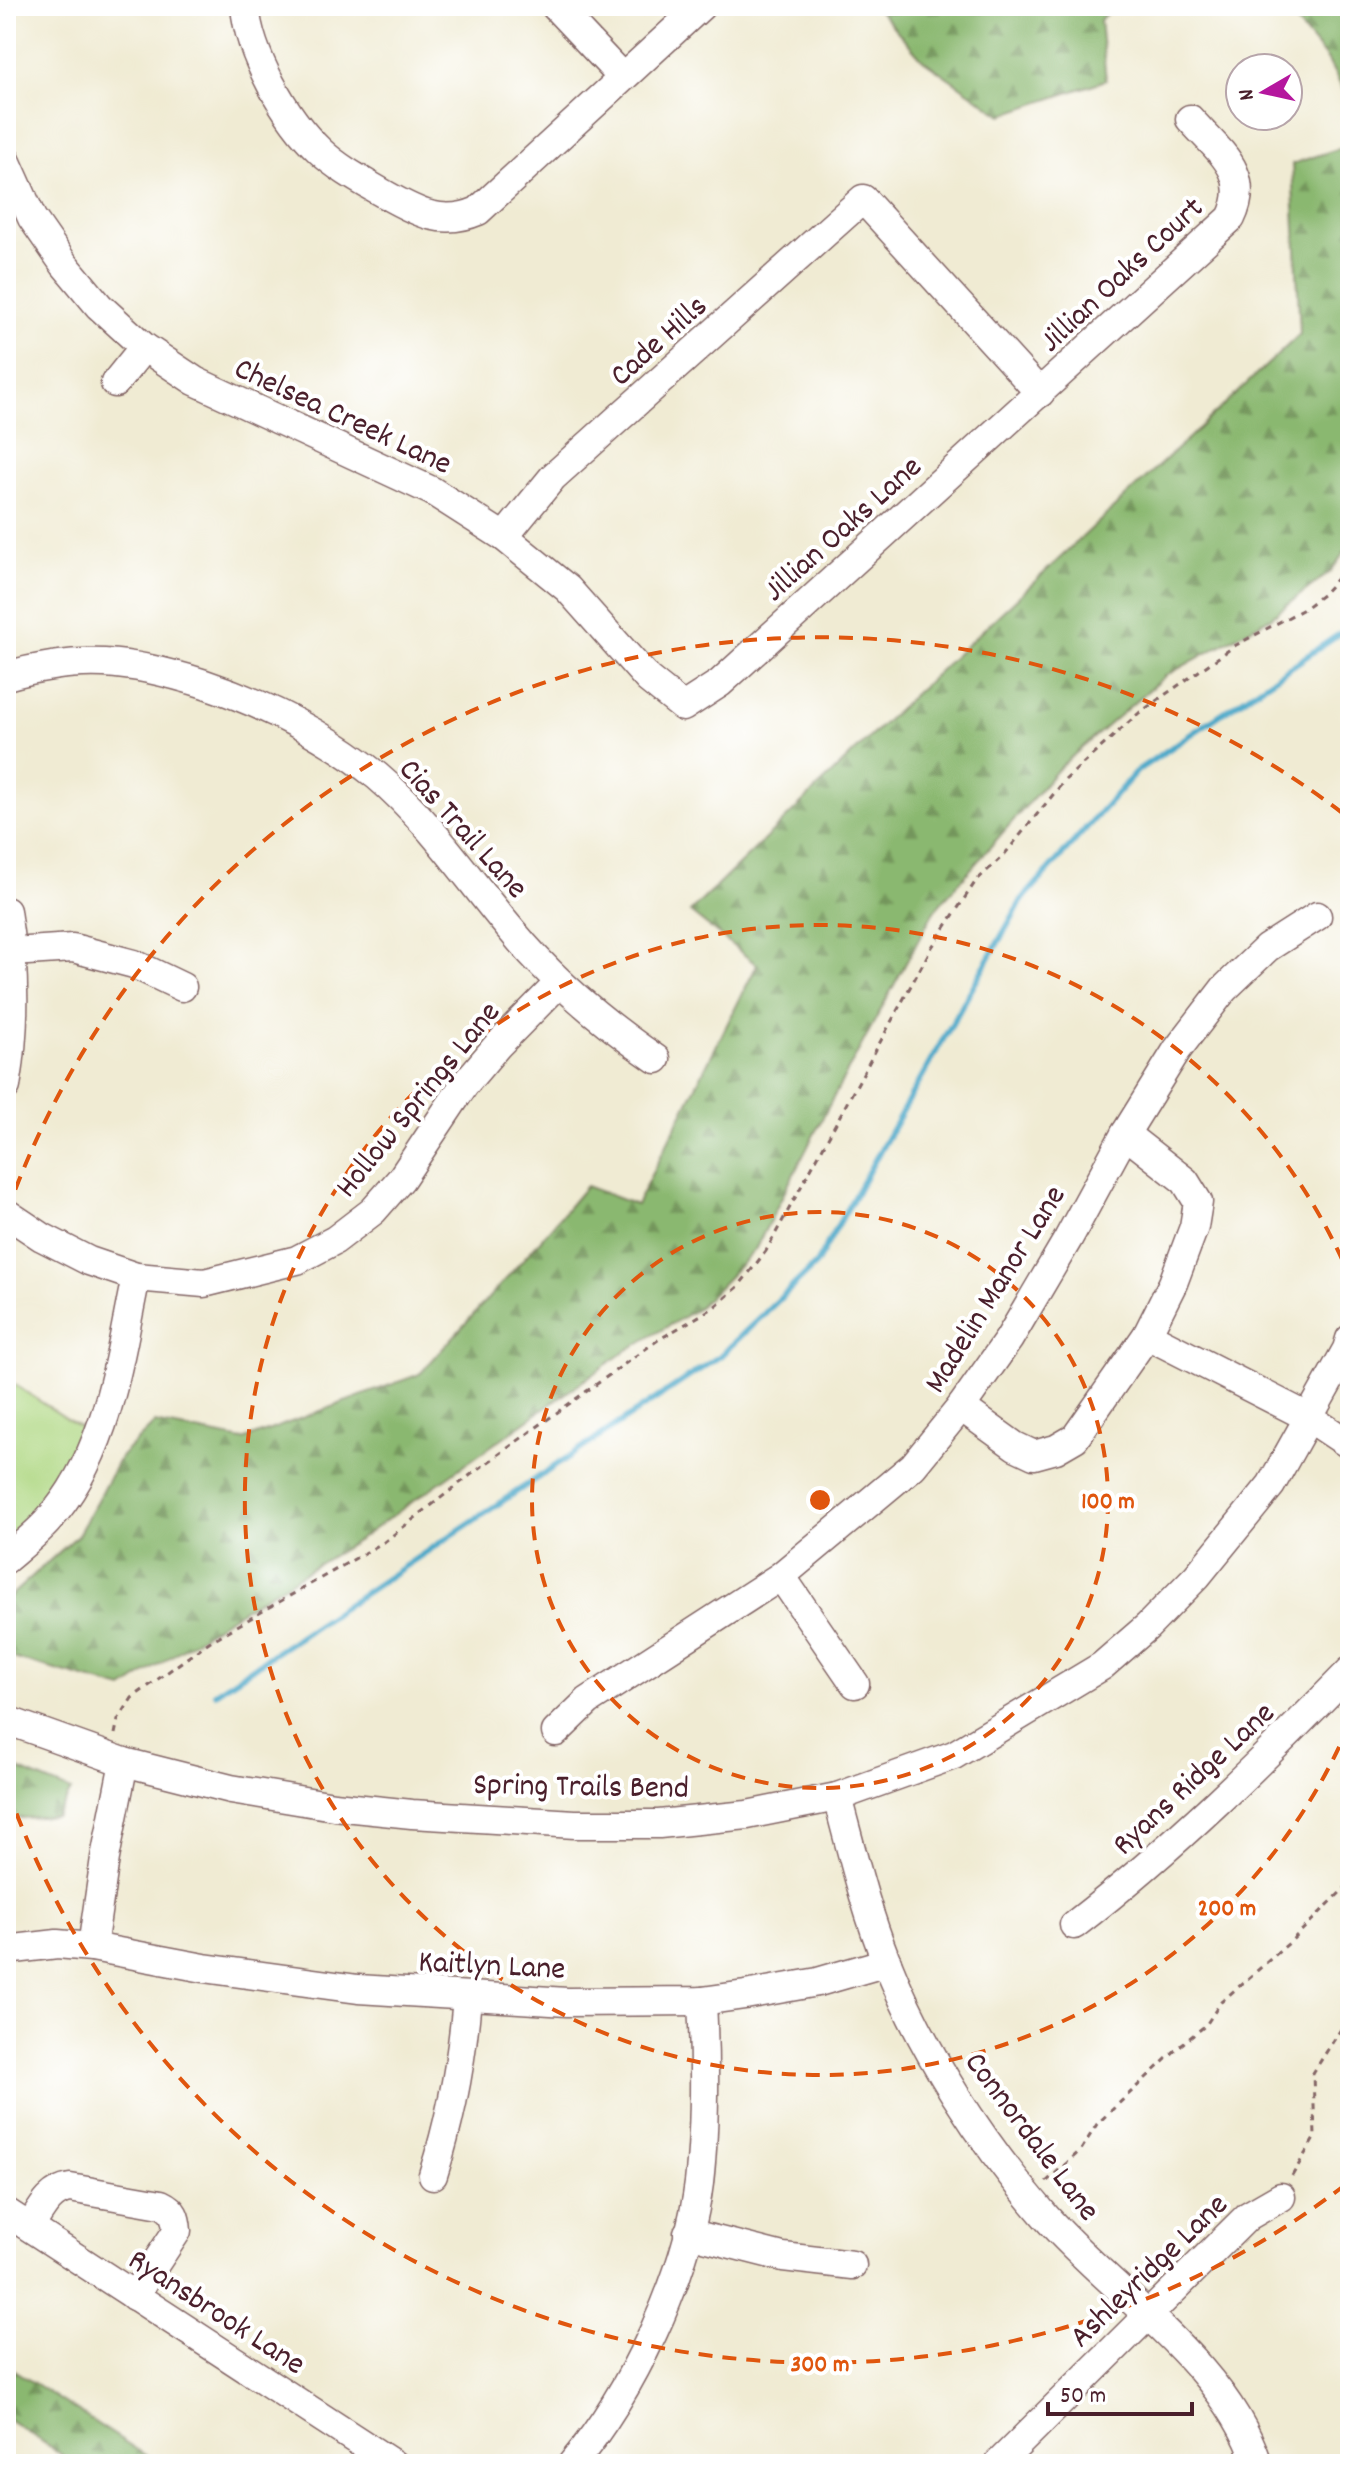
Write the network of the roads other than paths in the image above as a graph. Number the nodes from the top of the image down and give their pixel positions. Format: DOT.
graph roads {
  1 [pos="245,6"];
  2 [pos="555,6"];
  3 [pos="701,6"];
  4 [pos="621,76"];
  5 [pos="1190,119"];
  6 [pos="6,160"];
  7 [pos="144,347"];
  8 [pos="115,383"];
  9 [pos="1040,393"];
  10 [pos="504,537"];
  11 [pos="6,676"];
  12 [pos="683,707"];
  13 [pos="6,911"];
  14 [pos="1317,916"];
  15 [pos="12,952"];
  16 [pos="559,983"];
  17 [pos="182,987"];
  18 [pos="656,1059"];
  19 [pos="6,1086"];
  20 [pos="1125,1134"];
  21 [pos="6,1213"];
  22 [pos="136,1277"];
  23 [pos="1147,1335"];
  24 [pos="1350,1339"];
  25 [pos="961,1407"];
  26 [pos="1308,1417"];
  27 [pos="1350,1445"];
  28 [pos="6,1559"];
  29 [pos="781,1576"];
  30 [pos="1350,1671"];
  31 [pos="855,1684"];
  32 [pos="6,1720"];
  33 [pos="556,1732"];
  34 [pos="117,1760"];
  35 [pos="837,1797"];
  36 [pos="1074,1925"];
  37 [pos="92,1947"];
  38 [pos="6,1950"];
  39 [pos="887,1962"];
  40 [pos="467,1998"];
  41 [pos="702,2001"];
  42 [pos="433,2175"];
  43 [pos="1281,2197"];
  44 [pos="6,2212"];
  45 [pos="30,2227"];
  46 [pos="688,2233"];
  47 [pos="852,2265"];
  48 [pos="134,2296"];
  49 [pos="1146,2315"];
  50 [pos="393,2464"];
  51 [pos="572,2464"];
  52 [pos="998,2464"];
  53 [pos="1258,2464"];
  1 -- 4 [label="street"];
  2 -- 4 [label="street"];
  3 -- 4 [label="street"];
  5 -- 9 [label="street, Jillian Oaks Court"];
  6 -- 7 [label="street, Chelsea Creek Lane"];
  7 -- 8 [label="street"];
  7 -- 10 [label="street, Chelsea Creek Lane"];
  9 -- 10 [label="street, Cade Hills"];
  9 -- 12 [label="street, Jillian Oaks Lane"];
  10 -- 12 [label="street, Chelsea Creek Lane"];
  11 -- 16 [label="street, Cias Trail Lane"];
  13 -- 15 [label="street"];
  14 -- 20 [label="street, Madelin Manor Lane"];
  15 -- 17 [label="street"];
  15 -- 19 [label="street"];
  16 -- 18 [label="street, Cias Trail Lane"];
  16 -- 22 [label="street, Hollow Springs Lane"];
  20 -- 23 [label="street"];
  20 -- 25 [label="street, Madelin Manor Lane"];
  21 -- 22 [label="street, Hollow Springs Lane"];
  22 -- 28 [label="street"];
  23 -- 25 [label="street"];
  23 -- 26 [label="street"];
  24 -- 26 [label="street, Spring Trails Bend"];
  25 -- 29 [label="street, Madelin Manor Lane"];
  26 -- 27 [label="street"];
  26 -- 35 [label="street, Spring Trails Bend"];
  29 -- 31 [label="street"];
  29 -- 33 [label="street, Madelin Manor Lane"];
  30 -- 36 [label="street, Ryans Ridge Lane"];
  32 -- 34 [label="street, Spring Trails Bend"];
  34 -- 35 [label="street, Spring Trails Bend"];
  34 -- 37 [label="street"];
  35 -- 39 [label="street, Connordale Lane"];
  37 -- 38 [label="street, Kaitlyn Lane"];
  37 -- 40 [label="street, Kaitlyn Lane"];
  39 -- 41 [label="street, Kaitlyn Lane"];
  39 -- 49 [label="street, Connordale Lane"];
  40 -- 41 [label="street, Kaitlyn Lane"];
  40 -- 42 [label="street"];
  41 -- 46 [label="street"];
  43 -- 49 [label="street, Ashleyridge Lane"];
  44 -- 45 [label="street, Ryansbrook Lane"];
  45 -- 48 [label="street, Ryansbrook Lane"];
  45 -- 48 [label="street"];
  46 -- 47 [label="street"];
  46 -- 51 [label="street"];
  48 -- 50 [label="street, Ryansbrook Lane"];
  49 -- 52 [label="street, Ashleyridge Lane"];
  49 -- 53 [label="street, Connordale Lane"];
}
